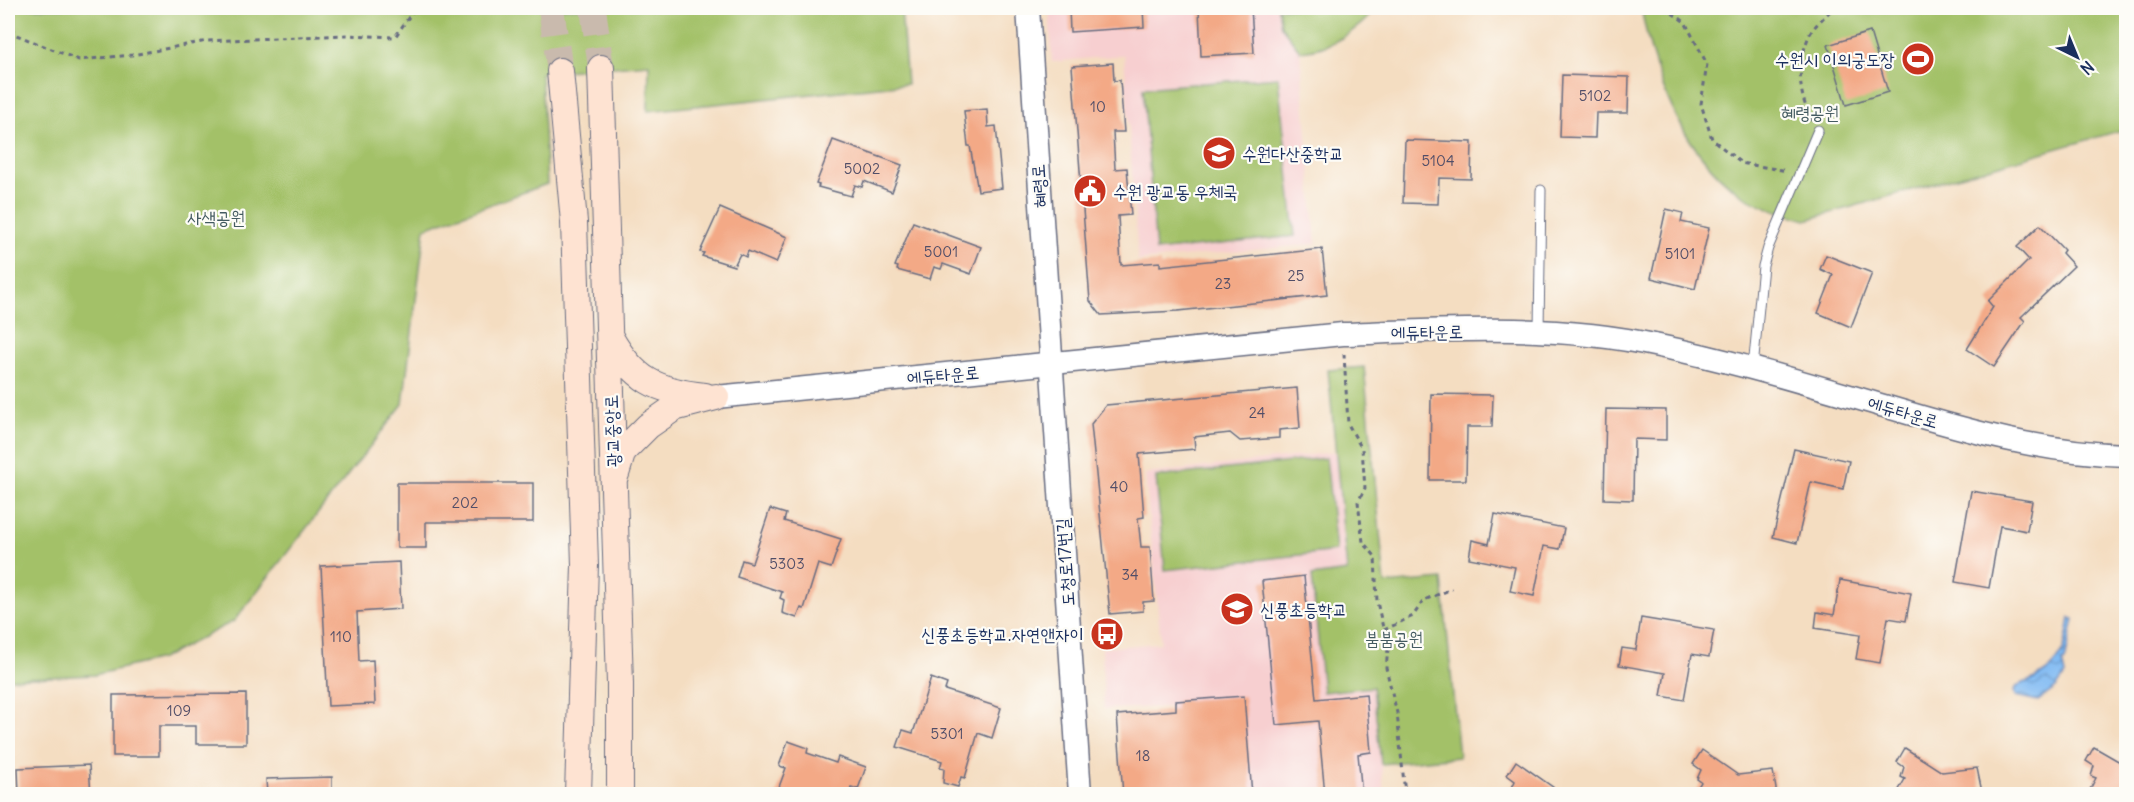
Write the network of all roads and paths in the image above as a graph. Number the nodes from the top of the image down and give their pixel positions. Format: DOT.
graph roads {
  1 [pos="415,8"];
  2 [pos="1028,8"];
  3 [pos="1665,8"];
  4 [pos="1833,8"];
  5 [pos="8,20"];
  6 [pos="601,68"];
  7 [pos="560,71"];
  8 [pos="1818,130"];
  9 [pos="1797,174"];
  10 [pos="1541,190"];
  11 [pos="1539,332"];
  12 [pos="608,334"];
  13 [pos="1343,334"];
  14 [pos="1052,365"];
  15 [pos="1753,368"];
  16 [pos="716,397"];
  17 [pos="2127,455"];
  18 [pos="614,481"];
  19 [pos="1452,589"];
  20 [pos="1384,630"];
  21 [pos="578,795"];
  22 [pos="620,795"];
  23 [pos="1080,795"];
  24 [pos="1405,795"];
  1 -- 5 [label="path"];
  2 -- 14 [label="street, 혜령로"];
  3 -- 9 [label="path"];
  4 -- 8 [label="path"];
  6 -- 12 [label="main road, 광교중앙로"];
  7 -- 21 [label="main road, 광교중앙로"];
  8 -- 9 [label="lane"];
  9 -- 15 [label="lane"];
  10 -- 11 [label="lane"];
  11 -- 13 [label="street, 에듀타운로"];
  11 -- 15 [label="street, 에듀타운로"];
  12 -- 16 [label="main road"];
  12 -- 18 [label="main road, 광교중앙로"];
  13 -- 14 [label="street, 에듀타운로"];
  13 -- 20 [label="path"];
  14 -- 16 [label="street, 에듀타운로"];
  14 -- 23 [label="street, 도청로17번길"];
  15 -- 17 [label="street, 에듀타운로"];
  16 -- 18 [label="main road"];
  18 -- 22 [label="main road, 광교중앙로"];
  19 -- 20 [label="path"];
  20 -- 24 [label="path"];
}
